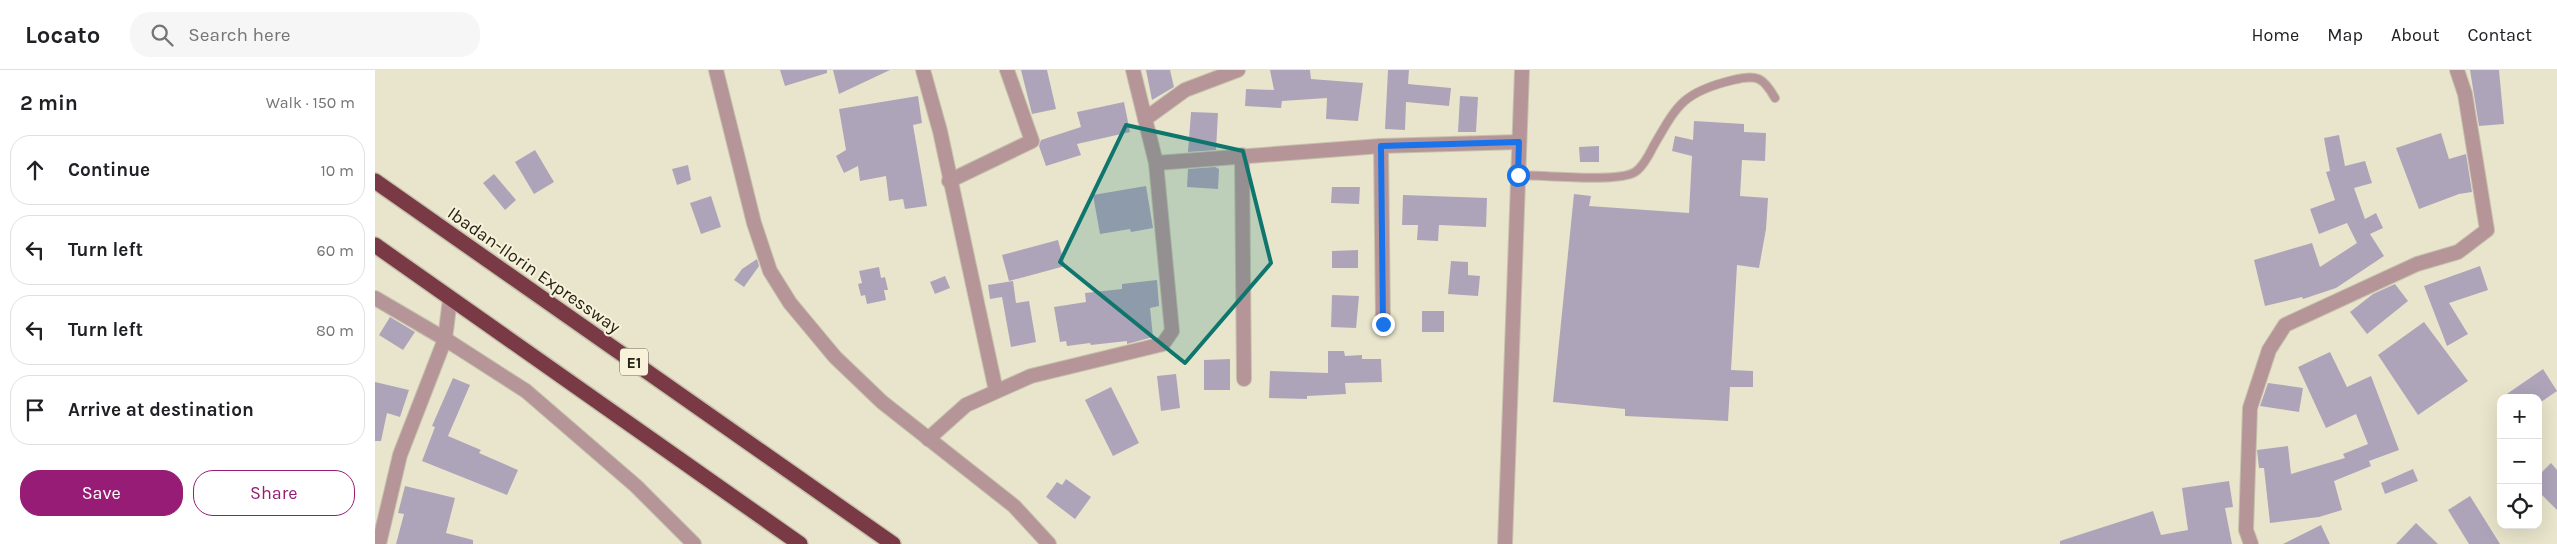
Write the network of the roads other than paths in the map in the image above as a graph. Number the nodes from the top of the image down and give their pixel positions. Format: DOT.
graph roads {
  1 [pos="716,70"];
  2 [pos="923,70"];
  3 [pos="1007,70"];
  4 [pos="1133,70"];
  5 [pos="1238,70"];
  6 [pos="1522,70"];
  7 [pos="2457,70"];
  8 [pos="1775,98"];
  9 [pos="1145,119"];
  10 [pos="1519,142"];
  11 [pos="1381,146"];
  12 [pos="1242,155"];
  13 [pos="1156,163"];
  14 [pos="1518,175"];
  15 [pos="375,181"];
  16 [pos="949,181"];
  17 [pos="375,245"];
  18 [pos="375,298"];
  19 [pos="450,299"];
  20 [pos="1383,324"];
  21 [pos="445,338"];
  22 [pos="1244,379"];
  23 [pos="996,392"];
  24 [pos="928,439"];
  25 [pos="379,544"];
  26 [pos="694,544"];
  27 [pos="800,544"];
  28 [pos="893,544"];
  29 [pos="1049,544"];
  30 [pos="1505,544"];
  31 [pos="2251,544"];
  1 -- 24 [label="street"];
  2 -- 16 [label="street"];
  3 -- 16 [label="street"];
  4 -- 9 [label="street"];
  5 -- 9 [label="street"];
  6 -- 10 [label="street"];
  7 -- 31 [label="street"];
  8 -- 14 [label="lane"];
  9 -- 13 [label="street"];
  10 -- 11 [label="street"];
  10 -- 14 [label="street"];
  11 -- 12 [label="street"];
  11 -- 20 [label="street"];
  12 -- 13 [label="street"];
  12 -- 22 [label="street"];
  13 -- 23 [label="street"];
  14 -- 30 [label="street"];
  15 -- 28 [label="highway, Ibadan-Ilorin Expressway / E1"];
  16 -- 23 [label="street"];
  17 -- 19 [label="highway"];
  18 -- 21 [label="street"];
  19 -- 21 [label="street"];
  19 -- 27 [label="highway"];
  21 -- 25 [label="street"];
  21 -- 26 [label="street"];
  23 -- 24 [label="street"];
  24 -- 29 [label="street"];
}
